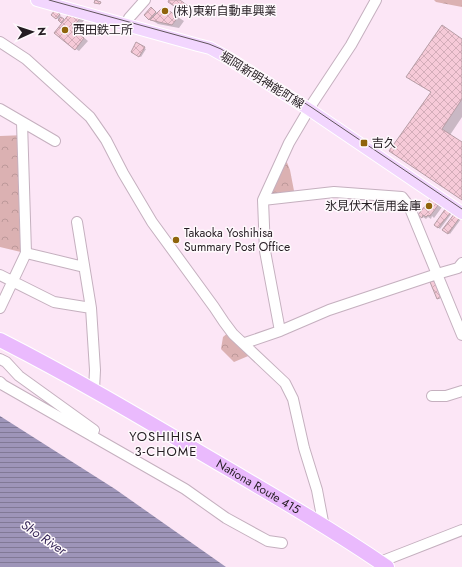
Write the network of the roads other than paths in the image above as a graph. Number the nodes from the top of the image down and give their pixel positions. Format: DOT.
graph roads {
  1 [pos="37,0"];
  2 [pos="64,0"];
  3 [pos="145,0"];
  4 [pos="376,0"];
  5 [pos="129,18"];
  6 [pos="0,42"];
  7 [pos="311,107"];
  8 [pos="0,109"];
  9 [pos="22,122"];
  10 [pos="55,141"];
  11 [pos="263,200"];
  12 [pos="462,204"];
  13 [pos="462,213"];
  14 [pos="77,222"];
  15 [pos="26,253"];
  16 [pos="84,267"];
  17 [pos="461,267"];
  18 [pos="437,274"];
  19 [pos="0,275"];
  20 [pos="13,281"];
  21 [pos="0,308"];
  22 [pos="91,308"];
  23 [pos="280,331"];
  24 [pos="462,335"];
  25 [pos="0,340"];
  26 [pos="244,343"];
  27 [pos="0,348"];
  28 [pos="17,348"];
  29 [pos="0,359"];
  30 [pos="0,382"];
  31 [pos="94,390"];
  32 [pos="462,391"];
  33 [pos="432,396"];
  34 [pos="92,436"];
  35 [pos="324,526"];
  36 [pos="462,530"];
  37 [pos="282,544"];
  38 [pos="384,564"];
  1 -- 7 [label="main road, 堀岡新明神能町線"];
  2 -- 5 [label="main road, 堀岡新明神能町線"];
  3 -- 5 [label="street"];
  4 -- 7 [label="street"];
  5 -- 7 [label="main road, 堀岡新明神能町線"];
  6 -- 26 [label="street"];
  7 -- 11 [label="street"];
  7 -- 12 [label="main road, 堀岡新明神能町線"];
  7 -- 13 [label="main road, 堀岡新明神能町線"];
  8 -- 9 [label="street"];
  9 -- 10 [label="street"];
  9 -- 15 [label="street"];
  11 -- 18 [label="street"];
  11 -- 23 [label="street"];
  14 -- 16 [label="street"];
  15 -- 16 [label="street"];
  15 -- 20 [label="street"];
  16 -- 22 [label="street"];
  17 -- 18 [label="street"];
  18 -- 23 [label="street"];
  18 -- 24 [label="street"];
  19 -- 20 [label="street"];
  20 -- 21 [label="street"];
  20 -- 22 [label="street"];
  22 -- 31 [label="street"];
  23 -- 26 [label="street"];
  25 -- 28 [label="highway, Nationa Route 415"];
  26 -- 35 [label="street"];
  27 -- 28 [label="street"];
  28 -- 31 [label="highway, Nationa Route 415"];
  29 -- 34 [label="street"];
  30 -- 34 [label="street"];
  31 -- 35 [label="highway, Nationa Route 415"];
  32 -- 33 [label="street"];
  34 -- 37 [label="street"];
  35 -- 38 [label="highway, Nationa Route 415"];
  36 -- 38 [label="street"];
}
